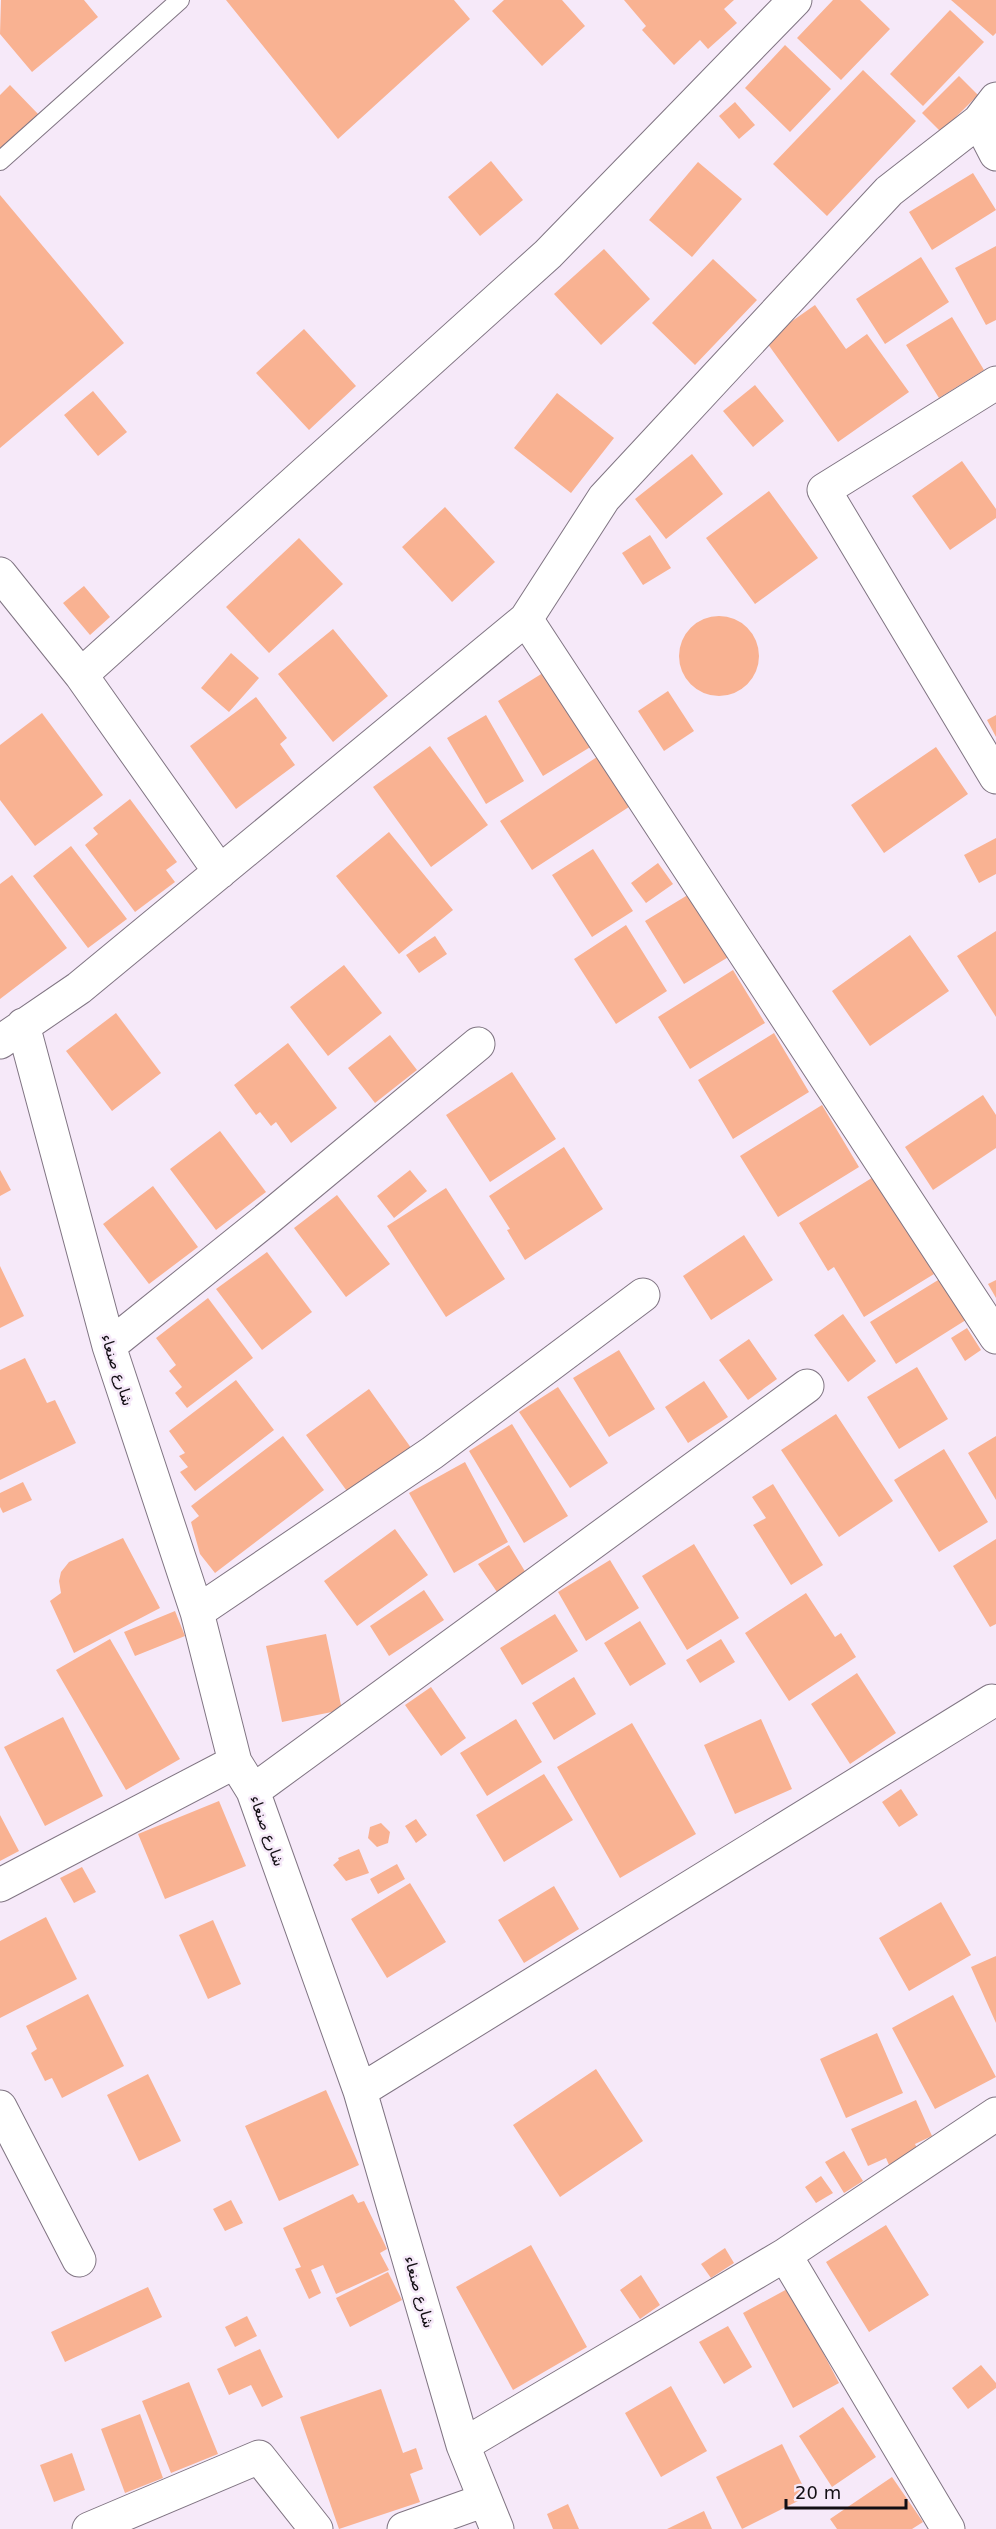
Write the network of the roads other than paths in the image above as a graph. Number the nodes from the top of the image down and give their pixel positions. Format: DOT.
graph roads {
  1 [pos="180,0"];
  2 [pos="795,0"];
  3 [pos="987,110"];
  4 [pos="996,154"];
  5 [pos="0,161"];
  6 [pos="996,384"];
  7 [pos="0,574"];
  8 [pos="526,619"];
  9 [pos="81,675"];
  10 [pos="996,777"];
  11 [pos="220,872"];
  12 [pos="12,1034"];
  13 [pos="478,1044"];
  14 [pos="643,1295"];
  15 [pos="996,1337"];
  16 [pos="109,1346"];
  17 [pos="807,1386"];
  18 [pos="197,1612"];
  19 [pos="992,1701"];
  20 [pos="234,1762"];
  21 [pos="253,1791"];
  22 [pos="0,1885"];
  23 [pos="360,2091"];
  24 [pos="0,2107"];
  25 [pos="996,2114"];
  26 [pos="785,2255"];
  27 [pos="80,2260"];
  28 [pos="463,2445"];
  29 [pos="491,2515"];
  30 [pos="89,2529"];
  31 [pos="316,2529"];
  32 [pos="404,2529"];
  33 [pos="948,2529"];
  1 -- 5 [label="lane"];
  2 -- 9 [label="street"];
  3 -- 4 [label="street"];
  3 -- 8 [label="street"];
  6 -- 10 [label="street"];
  7 -- 9 [label="street"];
  8 -- 11 [label="street"];
  8 -- 15 [label="street"];
  9 -- 11 [label="street"];
  11 -- 12 [label="street"];
  12 -- 16 [label="street, شارع صنعاء"];
  13 -- 16 [label="street"];
  14 -- 18 [label="street"];
  16 -- 18 [label="street, شارع صنعاء"];
  17 -- 21 [label="street"];
  18 -- 20 [label="street, شارع صنعاء"];
  19 -- 23 [label="street"];
  20 -- 21 [label="street, شارع صنعاء"];
  20 -- 22 [label="street"];
  21 -- 23 [label="street, شارع صنعاء"];
  23 -- 28 [label="street, شارع صنعاء"];
  24 -- 27 [label="street"];
  25 -- 26 [label="street"];
  26 -- 28 [label="street"];
  26 -- 33 [label="street"];
  28 -- 29 [label="street, شارع صنعاء"];
  29 -- 32 [label="street"];
  30 -- 31 [label="street"];
}
